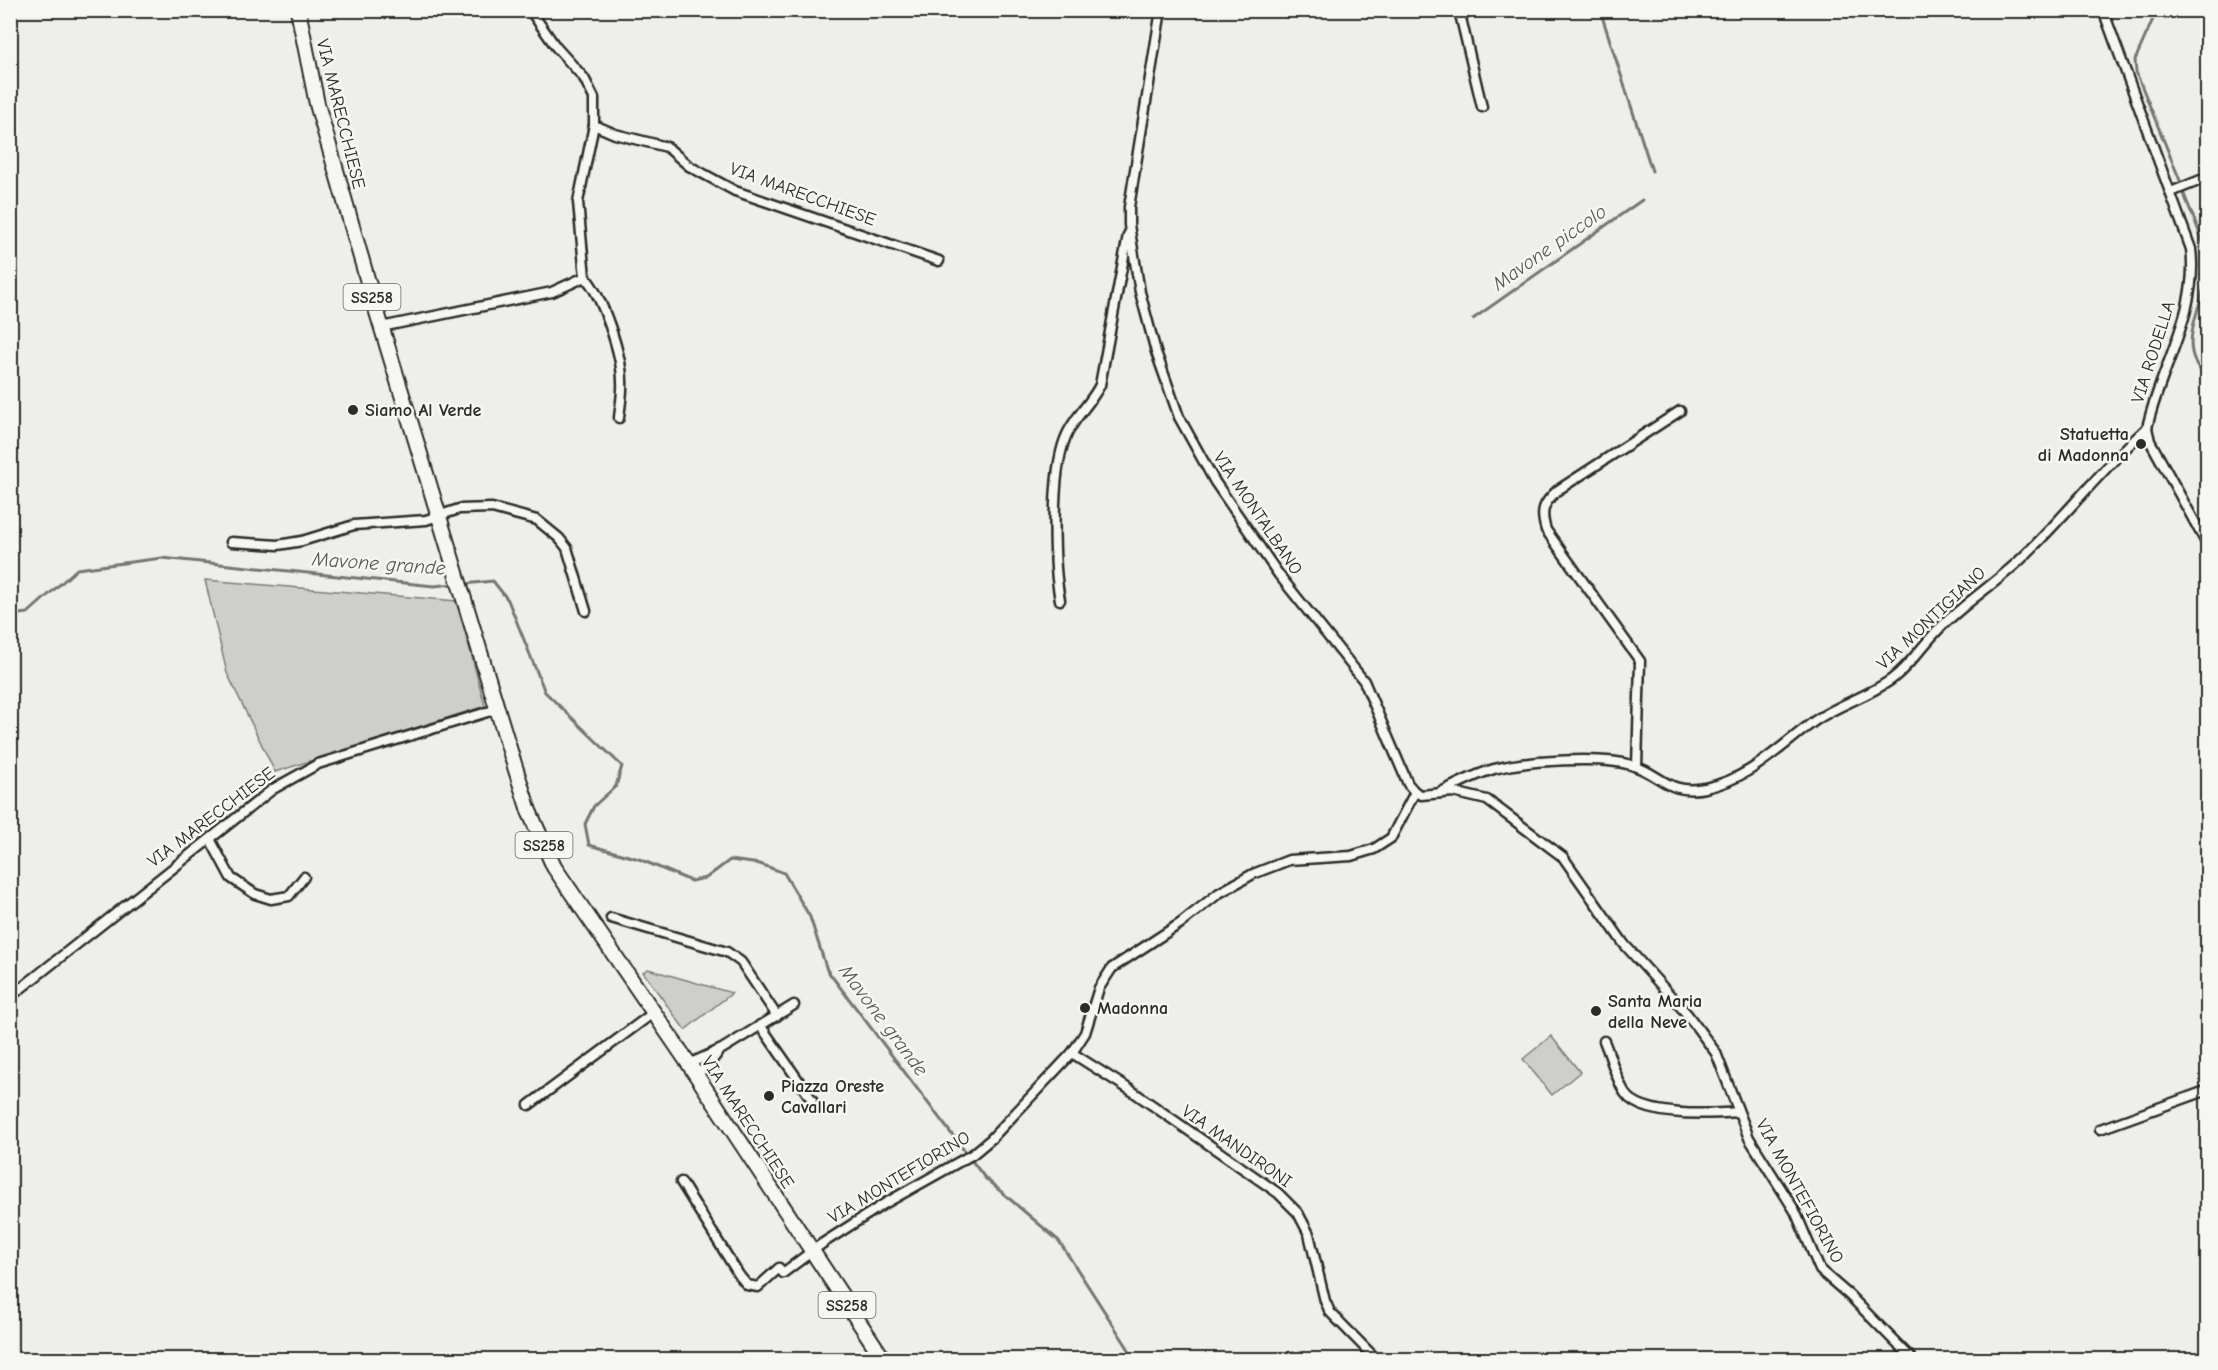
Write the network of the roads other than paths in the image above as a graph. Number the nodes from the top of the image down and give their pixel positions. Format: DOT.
graph roads {
  1 [pos="530,10"];
  2 [pos="1161,10"];
  3 [pos="1459,10"];
  4 [pos="2103,10"];
  5 [pos="301,11"];
  6 [pos="1482,106"];
  7 [pos="594,125"];
  8 [pos="2208,177"];
  9 [pos="2171,192"];
  10 [pos="1129,225"];
  11 [pos="939,261"];
  12 [pos="585,277"];
  13 [pos="381,327"];
  14 [pos="1680,411"];
  15 [pos="619,418"];
  16 [pos="2147,428"];
  17 [pos="439,515"];
  18 [pos="231,542"];
  19 [pos="2208,546"];
  20 [pos="1060,600"];
  21 [pos="586,611"];
  22 [pos="497,709"];
  23 [pos="1637,767"];
  24 [pos="1415,792"];
  25 [pos="1439,793"];
  26 [pos="210,839"];
  27 [pos="304,877"];
  28 [pos="611,918"];
  29 [pos="10,997"];
  30 [pos="794,1005"];
  31 [pos="653,1013"];
  32 [pos="777,1016"];
  33 [pos="760,1025"];
  34 [pos="1604,1041"];
  35 [pos="1072,1053"];
  36 [pos="692,1069"];
  37 [pos="2208,1090"];
  38 [pos="812,1100"];
  39 [pos="528,1106"];
  40 [pos="1738,1112"];
  41 [pos="2100,1129"];
  42 [pos="681,1182"];
  43 [pos="811,1251"];
  44 [pos="884,1359"];
  45 [pos="1377,1359"];
  46 [pos="1913,1359"];
  1 -- 7 [label="street"];
  2 -- 10 [label="street, VIA MONTALBANO"];
  3 -- 6 [label="street"];
  4 -- 9 [label="street, VIA RODELLA"];
  5 -- 13 [label="main road, VIA MARECCHIESE / SS258"];
  7 -- 11 [label="street, VIA MARECCHIESE"];
  7 -- 12 [label="street"];
  8 -- 9 [label="street"];
  9 -- 16 [label="street, VIA RODELLA"];
  10 -- 20 [label="street, VIA MONTALBANO"];
  10 -- 24 [label="street, VIA MONTALBANO"];
  12 -- 13 [label="street"];
  12 -- 15 [label="street"];
  13 -- 17 [label="main road, VIA MARECCHIESE / SS258"];
  14 -- 23 [label="street"];
  16 -- 19 [label="street, VIA RODELLA"];
  16 -- 23 [label="street, VIA MONTIGIANO"];
  17 -- 18 [label="street"];
  17 -- 21 [label="street"];
  17 -- 22 [label="main road, VIA MARECCHIESE / SS258"];
  22 -- 26 [label="street, VIA MARECCHIESE"];
  22 -- 31 [label="main road, VIA MARECCHIESE / SS258"];
  23 -- 25 [label="street, VIA MONTIGIANO"];
  24 -- 25 [label="street, VIA MONTEFIORINO"];
  24 -- 35 [label="street, VIA MONTEFIORINO"];
  25 -- 40 [label="street, VIA MONTEFIORINO"];
  26 -- 27 [label="street"];
  26 -- 29 [label="street, VIA MARECCHIESE"];
  28 -- 32 [label="street"];
  30 -- 32 [label="street"];
  31 -- 36 [label="main road, VIA MARECCHIESE / SS258"];
  31 -- 39 [label="street"];
  32 -- 33 [label="street"];
  33 -- 36 [label="street"];
  33 -- 38 [label="street"];
  34 -- 40 [label="street, VIA MONTEFIORINO"];
  35 -- 43 [label="street, VIA MONTEFIORINO"];
  35 -- 45 [label="street, VIA MANDIRONI"];
  36 -- 43 [label="main road, VIA MARECCHIESE / SS258"];
  37 -- 41 [label="street"];
  40 -- 46 [label="street, VIA MONTEFIORINO"];
  42 -- 43 [label="street"];
  43 -- 44 [label="main road, VIA MARECCHIESE / SS258"];
}
